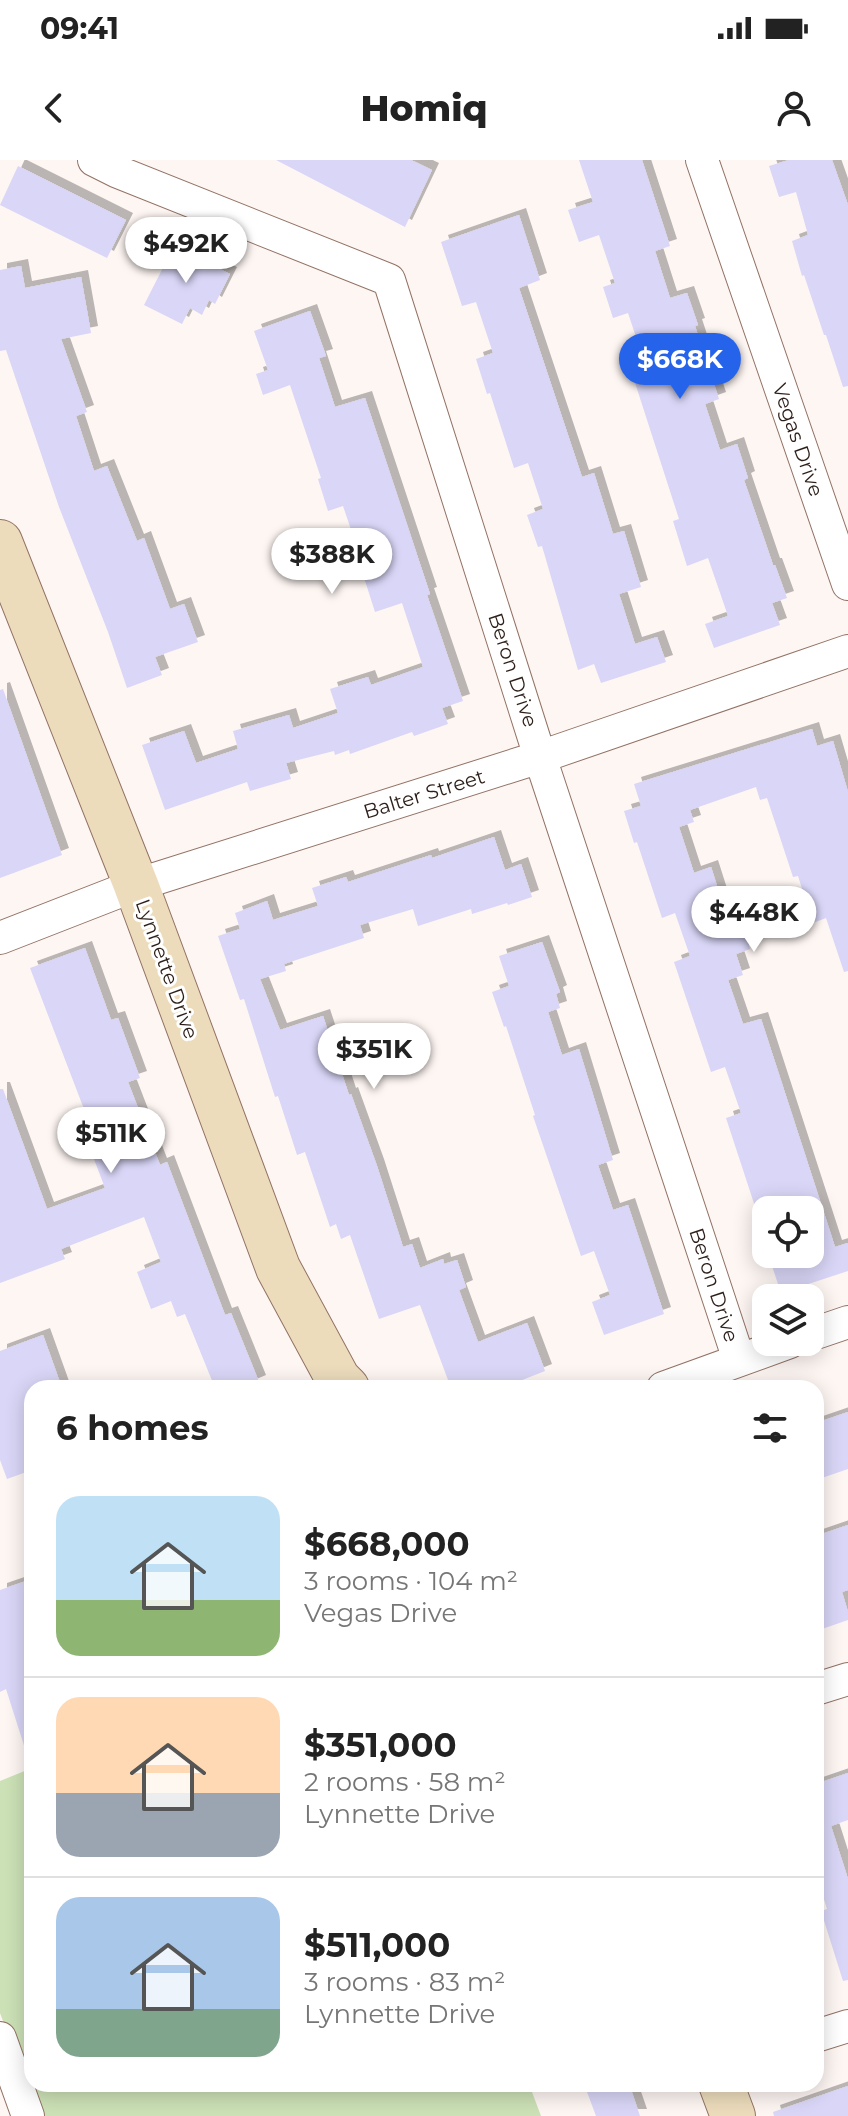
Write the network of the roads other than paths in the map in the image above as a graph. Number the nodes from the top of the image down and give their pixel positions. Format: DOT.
graph roads {
  1 [pos="94,160"];
  2 [pos="702,160"];
  3 [pos="0,542"];
  4 [pos="848,584"];
  5 [pos="848,651"];
  6 [pos="540,757"];
  7 [pos="136,885"];
  8 [pos="0,938"];
  9 [pos="848,1322"];
  10 [pos="824,1330"];
  11 [pos="752,1355"];
  12 [pos="739,1360"];
  13 [pos="339,1380"];
  14 [pos="685,1380"];
  15 [pos="848,1679"];
  16 [pos="824,1686"];
  17 [pos="848,2026"];
  18 [pos="824,2034"];
  19 [pos="0,2038"];
  20 [pos="724,2092"];
  21 [pos="28,2116"];
  22 [pos="733,2116"];
  1 -- 6 [label="street, Beron Drive"];
  2 -- 4 [label="street, Vegas Drive"];
  3 -- 7 [label="street, Lynnette Drive"];
  5 -- 6 [label="street, Balter Street"];
  6 -- 7 [label="street, Balter Street"];
  6 -- 12 [label="street, Beron Drive"];
  7 -- 8 [label="street, Balter Street"];
  7 -- 13 [label="street, Lynnette Drive"];
  9 -- 10 [label="street"];
  11 -- 12 [label="street"];
  12 -- 14 [label="street"];
  15 -- 16 [label="street"];
  17 -- 18 [label="street"];
  19 -- 21 [label="street"];
  20 -- 22 [label="street"];
}
